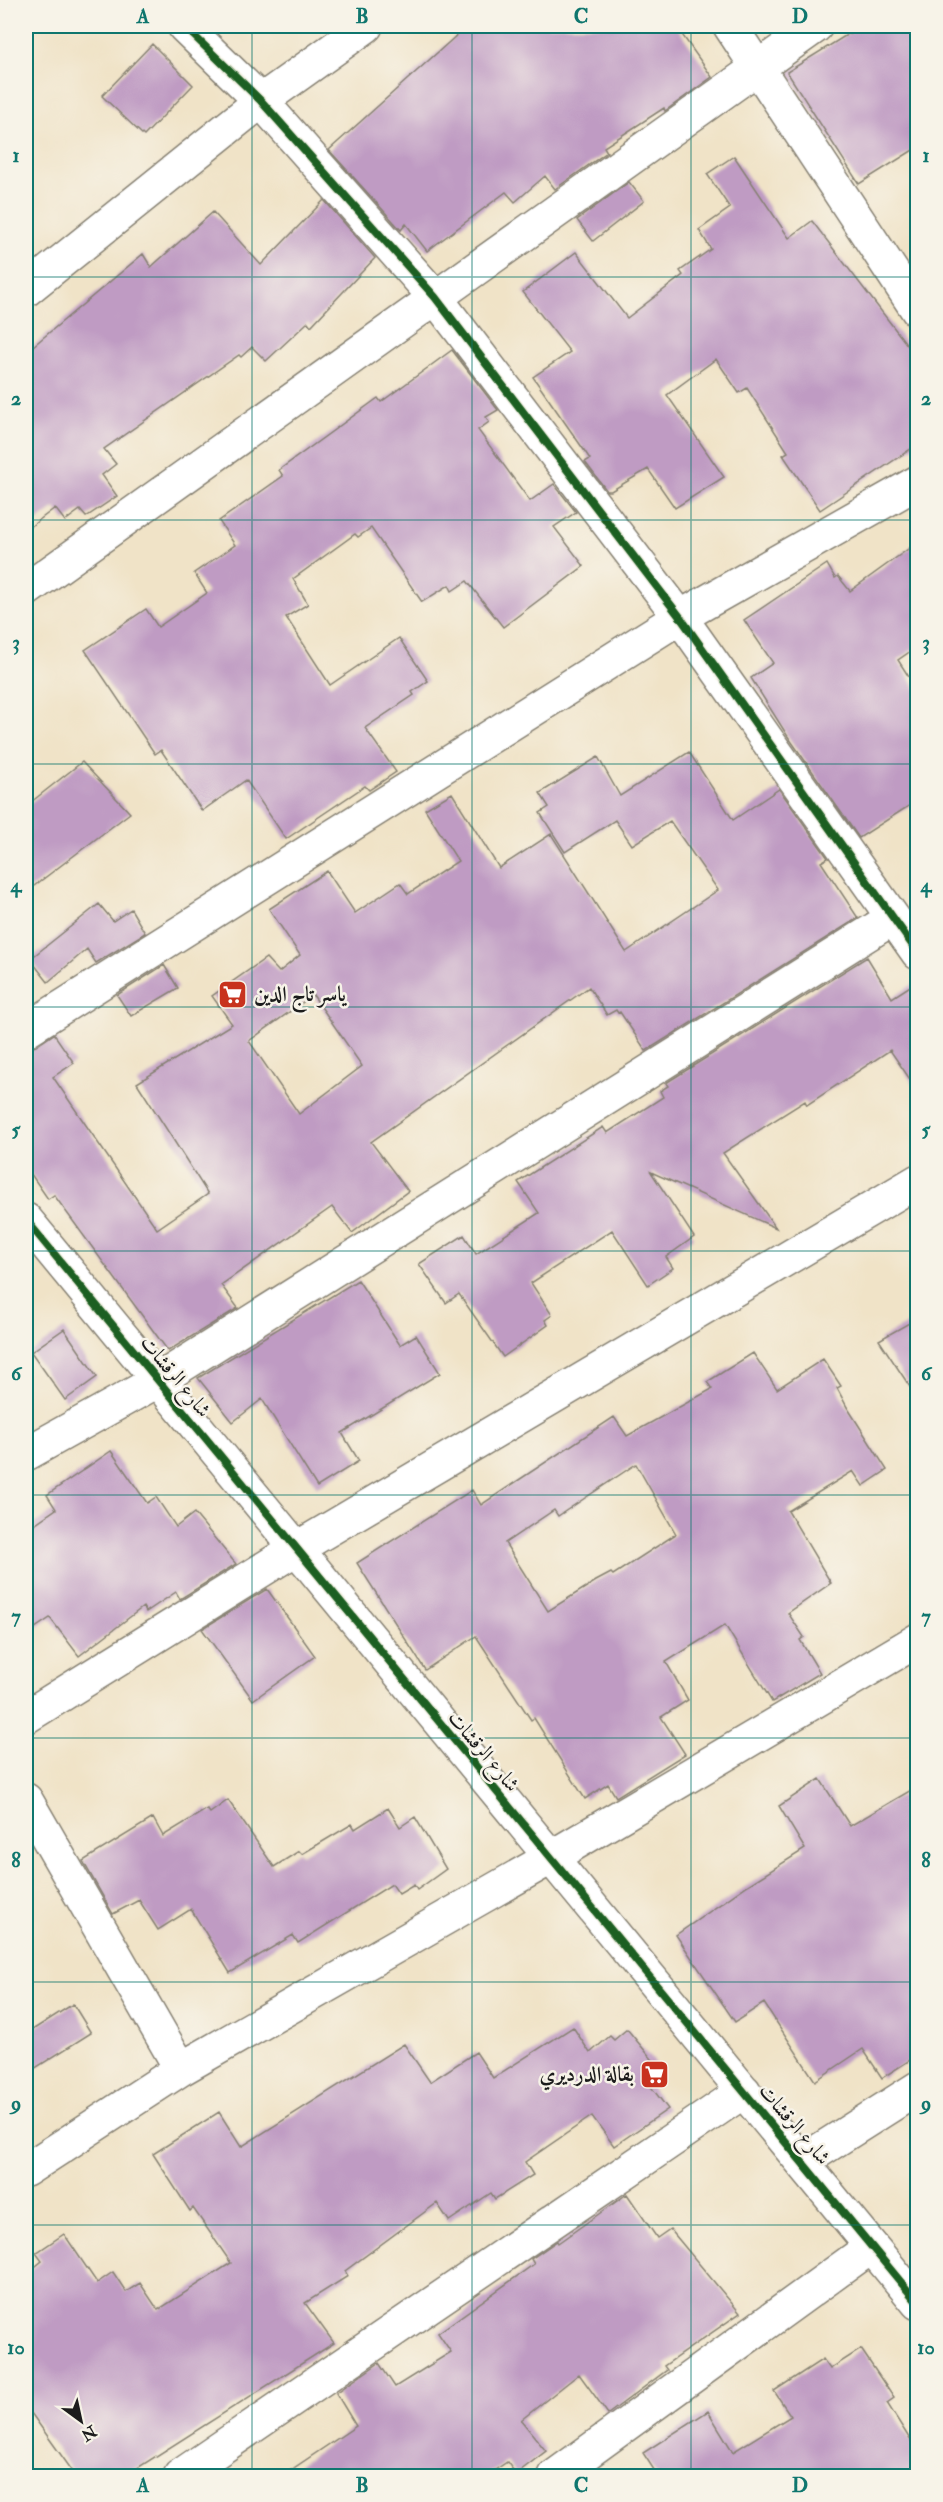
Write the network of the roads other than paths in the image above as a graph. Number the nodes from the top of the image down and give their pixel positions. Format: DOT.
graph roads {
  1 [pos="184,26"];
  2 [pos="366,26"];
  3 [pos="730,26"];
  4 [pos="816,26"];
  5 [pos="758,66"];
  6 [pos="261,101"];
  7 [pos="26,290"];
  8 [pos="435,297"];
  9 [pos="918,311"];
  10 [pos="918,482"];
  11 [pos="26,590"];
  12 [pos="680,617"];
  13 [pos="892,918"];
  14 [pos="918,953"];
  15 [pos="26,1030"];
  16 [pos="918,1180"];
  17 [pos="26,1220"];
  18 [pos="157,1381"];
  19 [pos="26,1454"];
  20 [pos="294,1550"];
  21 [pos="918,1640"];
  22 [pos="26,1717"];
  23 [pos="26,1800"];
  24 [pos="550,1858"];
  25 [pos="181,2069"];
  26 [pos="918,2088"];
  27 [pos="744,2091"];
  28 [pos="803,2161"];
  29 [pos="26,2170"];
  30 [pos="871,2247"];
  31 [pos="918,2303"];
  32 [pos="180,2476"];
  33 [pos="555,2476"];
  1 -- 6 [label="street"];
  2 -- 6 [label="street"];
  3 -- 5 [label="street"];
  4 -- 5 [label="street"];
  5 -- 8 [label="street"];
  5 -- 9 [label="street"];
  6 -- 7 [label="street"];
  6 -- 8 [label="street"];
  8 -- 11 [label="street"];
  8 -- 12 [label="street"];
  10 -- 12 [label="street"];
  12 -- 13 [label="street"];
  12 -- 15 [label="street"];
  13 -- 14 [label="street"];
  13 -- 18 [label="street"];
  16 -- 20 [label="street"];
  17 -- 18 [label="street, شارع الرقشات"];
  18 -- 19 [label="street"];
  18 -- 20 [label="street, شارع الرقشات"];
  20 -- 22 [label="street"];
  20 -- 24 [label="street, شارع الرقشات"];
  21 -- 24 [label="street"];
  23 -- 25 [label="street"];
  24 -- 25 [label="street"];
  24 -- 27 [label="street, شارع الرقشات"];
  25 -- 29 [label="street"];
  26 -- 28 [label="street"];
  27 -- 28 [label="street, شارع الرقشات"];
  27 -- 32 [label="street"];
  28 -- 30 [label="street, شارع الرقشات"];
  30 -- 31 [label="street, شارع الرقشات"];
  30 -- 33 [label="street"];
}
